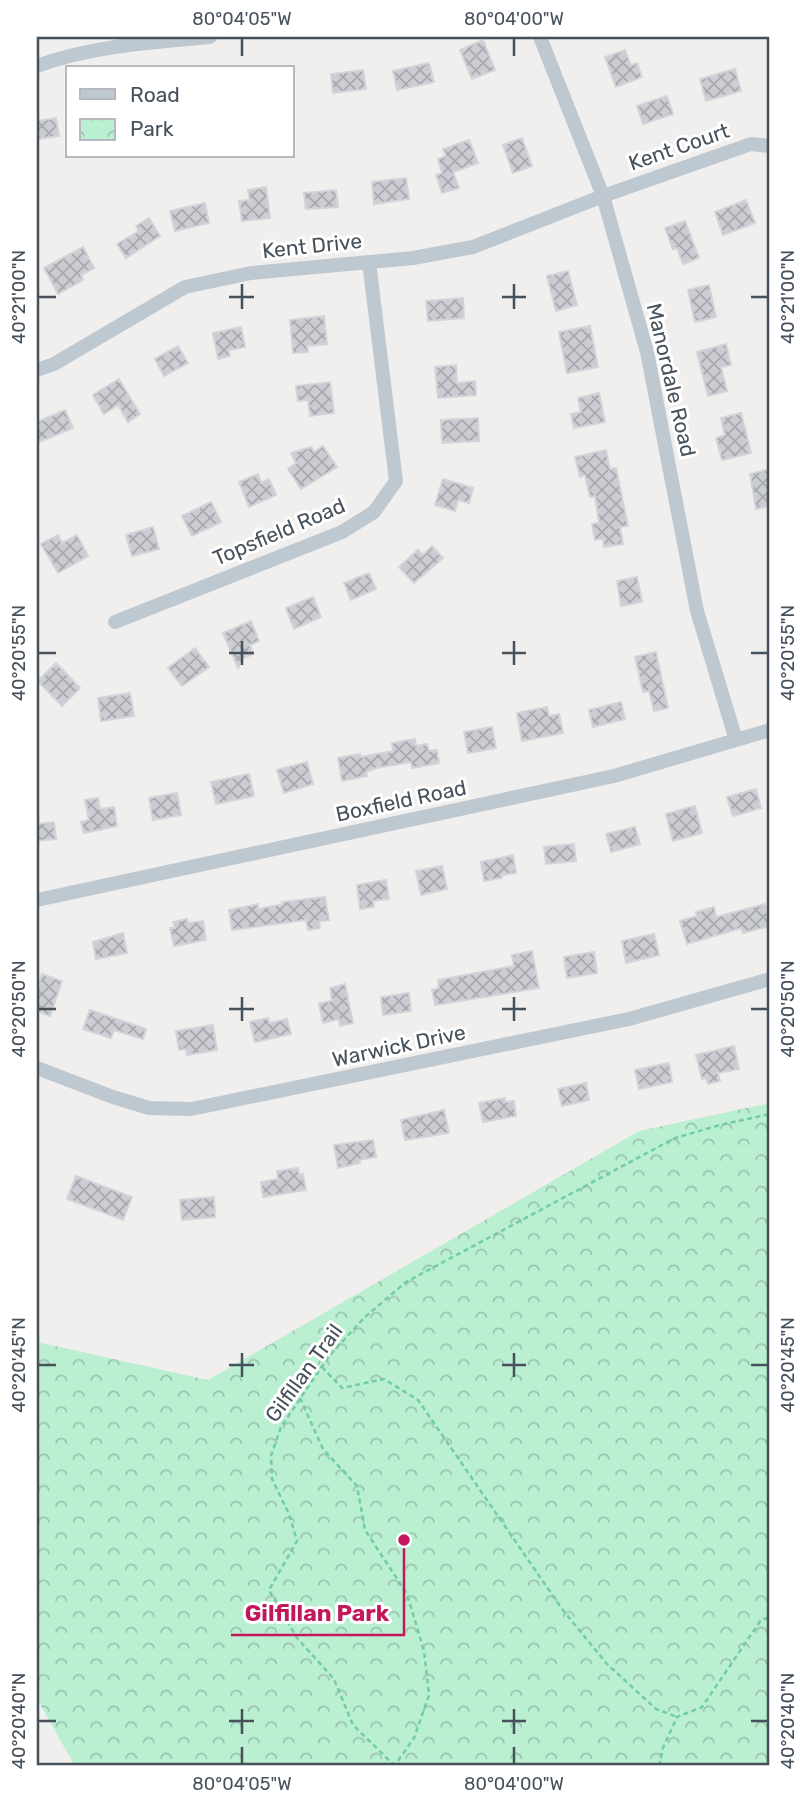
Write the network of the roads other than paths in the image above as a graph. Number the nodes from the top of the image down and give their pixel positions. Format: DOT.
graph roads {
  1 [pos="210,37"];
  2 [pos="540,37"];
  3 [pos="152,39"];
  4 [pos="37,66"];
  5 [pos="770,146"];
  6 [pos="603,196"];
  7 [pos="369,262"];
  8 [pos="37,370"];
  9 [pos="115,622"];
  10 [pos="770,730"];
  11 [pos="736,740"];
  12 [pos="37,900"];
  13 [pos="770,979"];
  14 [pos="37,1068"];
  1 -- 3 [label="street"];
  2 -- 6 [label="street, Manordale Road"];
  3 -- 4 [label="street"];
  5 -- 6 [label="street, Kent Court"];
  6 -- 7 [label="street, Kent Drive"];
  6 -- 11 [label="street, Manordale Road"];
  7 -- 8 [label="street, Kent Drive"];
  7 -- 9 [label="street, Topsfield Road"];
  10 -- 11 [label="street, Boxfield Road"];
  11 -- 12 [label="street, Boxfield Road"];
  13 -- 14 [label="street, Warwick Drive"];
}
